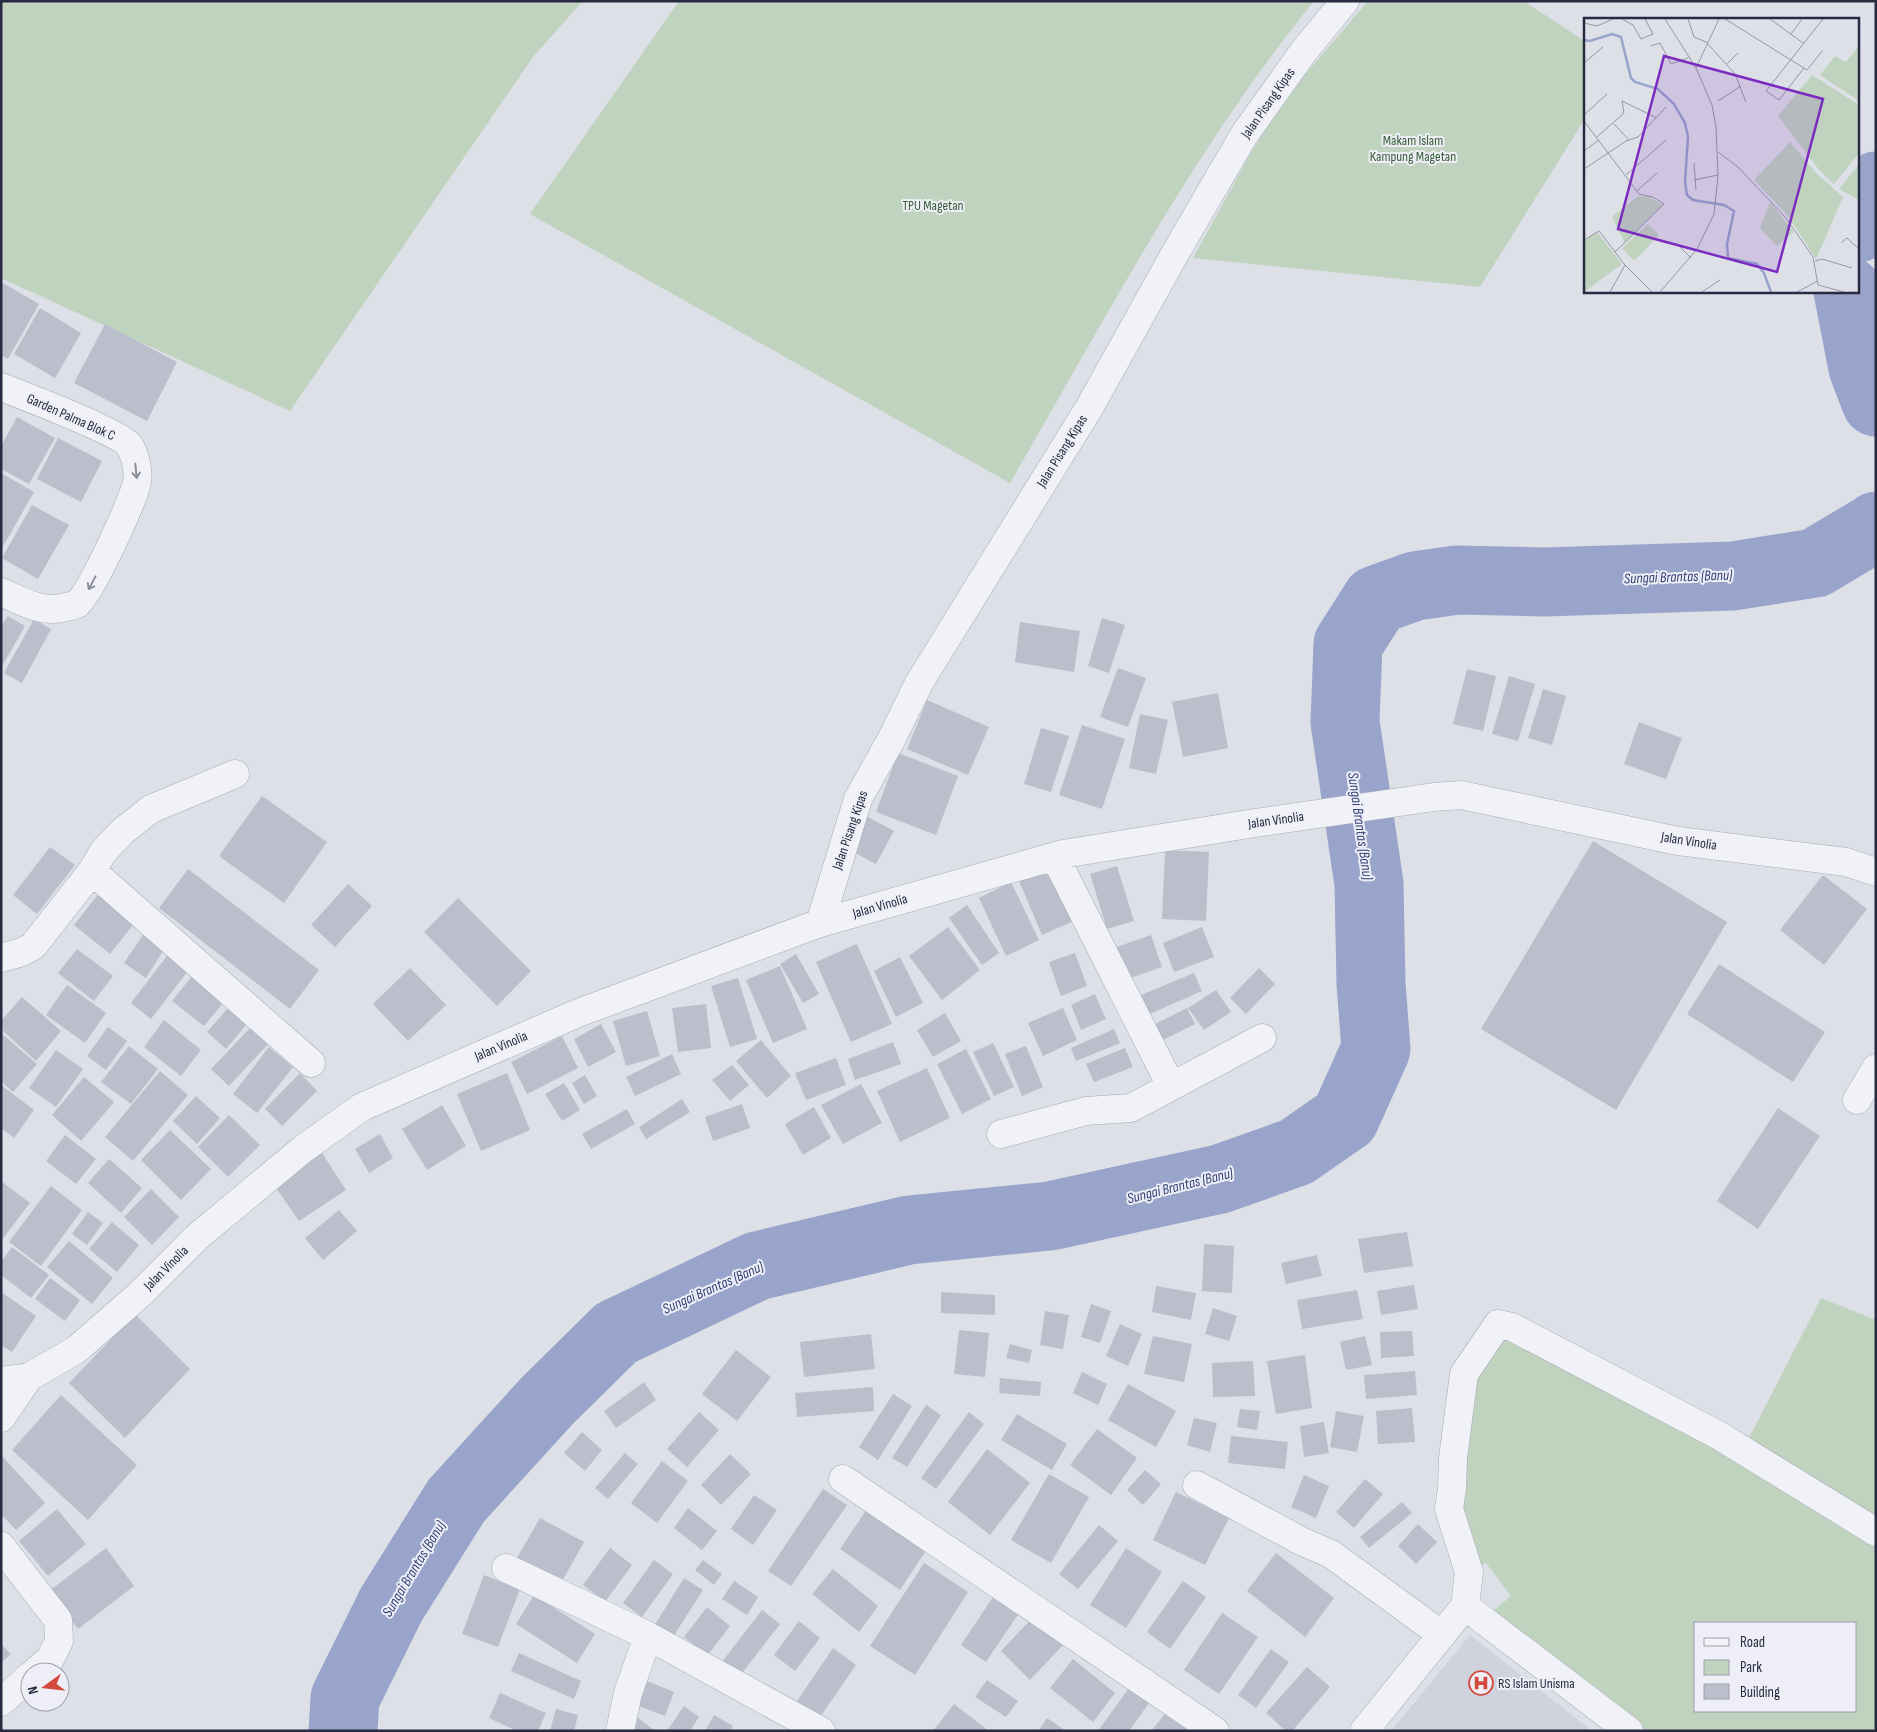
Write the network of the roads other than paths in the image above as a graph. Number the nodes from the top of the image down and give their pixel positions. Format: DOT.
graph roads {
  1 [pos="1345,1"];
  2 [pos="1,386"];
  3 [pos="1,592"];
  4 [pos="234,774"];
  5 [pos="1055,857"];
  6 [pos="92,871"];
  7 [pos="1876,872"];
  8 [pos="820,923"];
  9 [pos="1,958"];
  10 [pos="1262,1038"];
  11 [pos="311,1062"];
  12 [pos="1876,1068"];
  13 [pos="1171,1086"];
  14 [pos="1857,1100"];
  15 [pos="1001,1134"];
  16 [pos="29,1377"];
  17 [pos="1,1380"];
  18 [pos="1,1418"];
  19 [pos="843,1479"];
  20 [pos="1197,1485"];
  21 [pos="1876,1532"];
  22 [pos="1,1546"];
  23 [pos="506,1568"];
  24 [pos="1465,1606"];
  25 [pos="1442,1635"];
  26 [pos="648,1636"];
  27 [pos="47,1662"];
  28 [pos="20,1685"];
  29 [pos="1,1702"];
  30 [pos="620,1731"];
  31 [pos="821,1731"];
  32 [pos="1215,1731"];
  33 [pos="1364,1731"];
  34 [pos="1629,1731"];
  1 -- 8 [label="street, Jalan Pisang Kipas"];
  2 -- 3 [label="street, Garden Palma Blok C, one-way"];
  4 -- 6 [label="street"];
  5 -- 7 [label="street, Jalan Vinolia"];
  5 -- 8 [label="street, Jalan Vinolia"];
  5 -- 13 [label="street"];
  6 -- 9 [label="street"];
  6 -- 11 [label="street"];
  8 -- 16 [label="street, Jalan Vinolia"];
  10 -- 13 [label="street"];
  12 -- 14 [label="street"];
  13 -- 15 [label="street"];
  16 -- 17 [label="street, Jalan Vinolia"];
  16 -- 18 [label="street"];
  19 -- 32 [label="street"];
  20 -- 25 [label="street"];
  21 -- 24 [label="street"];
  22 -- 27 [label="street"];
  23 -- 26 [label="street"];
  24 -- 25 [label="street"];
  24 -- 34 [label="street"];
  25 -- 33 [label="street"];
  26 -- 30 [label="street"];
  26 -- 31 [label="street"];
  28 -- 29 [label="street"];
}
